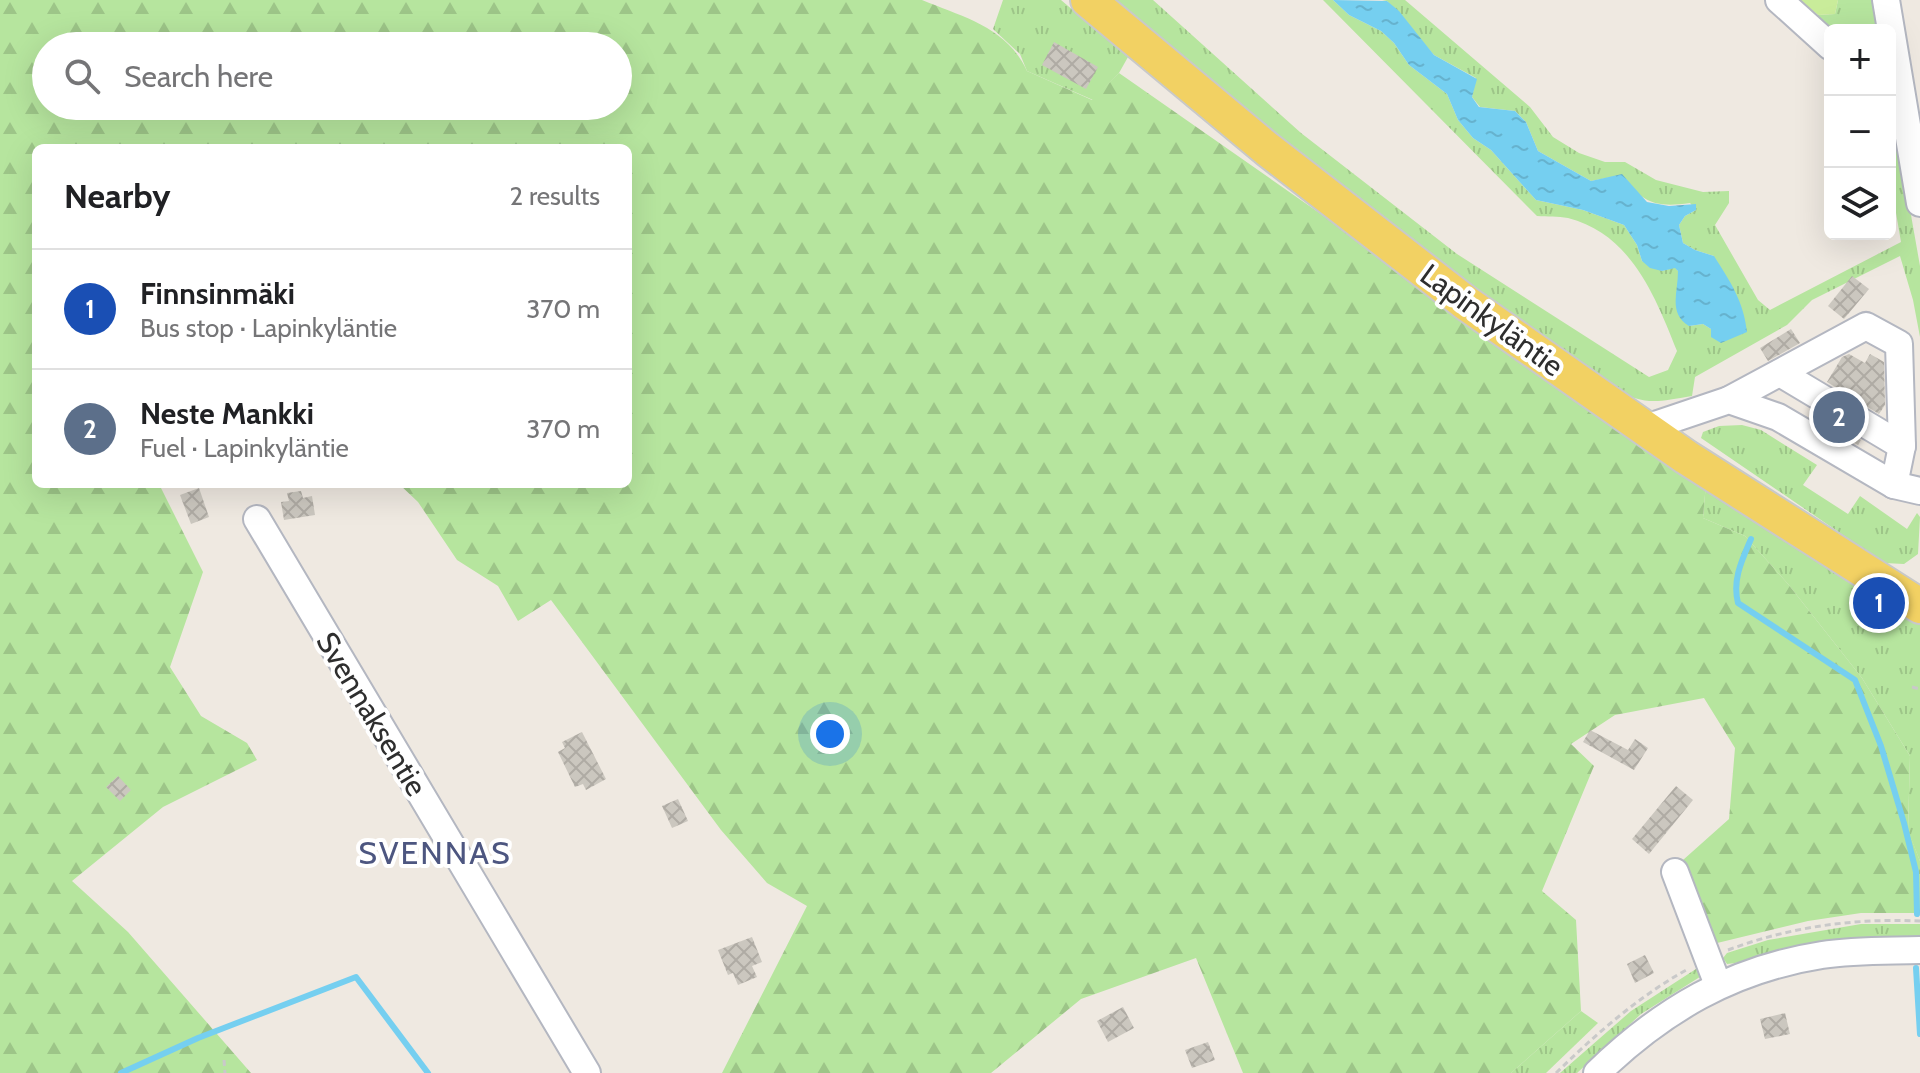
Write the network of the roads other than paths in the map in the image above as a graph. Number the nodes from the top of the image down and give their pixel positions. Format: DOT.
graph roads {
  1 [pos="1088,0"];
  2 [pos="1779,0"];
  3 [pos="1886,0"];
  4 [pos="1889,24"];
  5 [pos="1824,41"];
  6 [pos="1896,79"];
  7 [pos="1920,203"];
  8 [pos="1780,373"];
  9 [pos="1729,400"];
  10 [pos="1646,428"];
  11 [pos="1902,446"];
  12 [pos="1894,485"];
  13 [pos="1920,491"];
  14 [pos="257,519"];
  15 [pos="1919,600"];
  16 [pos="1675,872"];
  17 [pos="1920,950"];
  18 [pos="1718,985"];
  19 [pos="587,1073"];
  20 [pos="1597,1073"];
  1 -- 10 [label="main road, Lapinkyläntie"];
  2 -- 5 [label="street"];
  3 -- 4 [label="street"];
  6 -- 7 [label="street"];
  8 -- 9 [label="street"];
  8 -- 11 [label="street"];
  8 -- 11 [label="street"];
  9 -- 10 [label="street"];
  9 -- 12 [label="street"];
  10 -- 15 [label="main road, Lapinkyläntie"];
  11 -- 12 [label="street"];
  12 -- 13 [label="street"];
  14 -- 19 [label="street, Svennaksentie"];
  16 -- 18 [label="street"];
  17 -- 18 [label="street"];
  18 -- 20 [label="street"];
}
